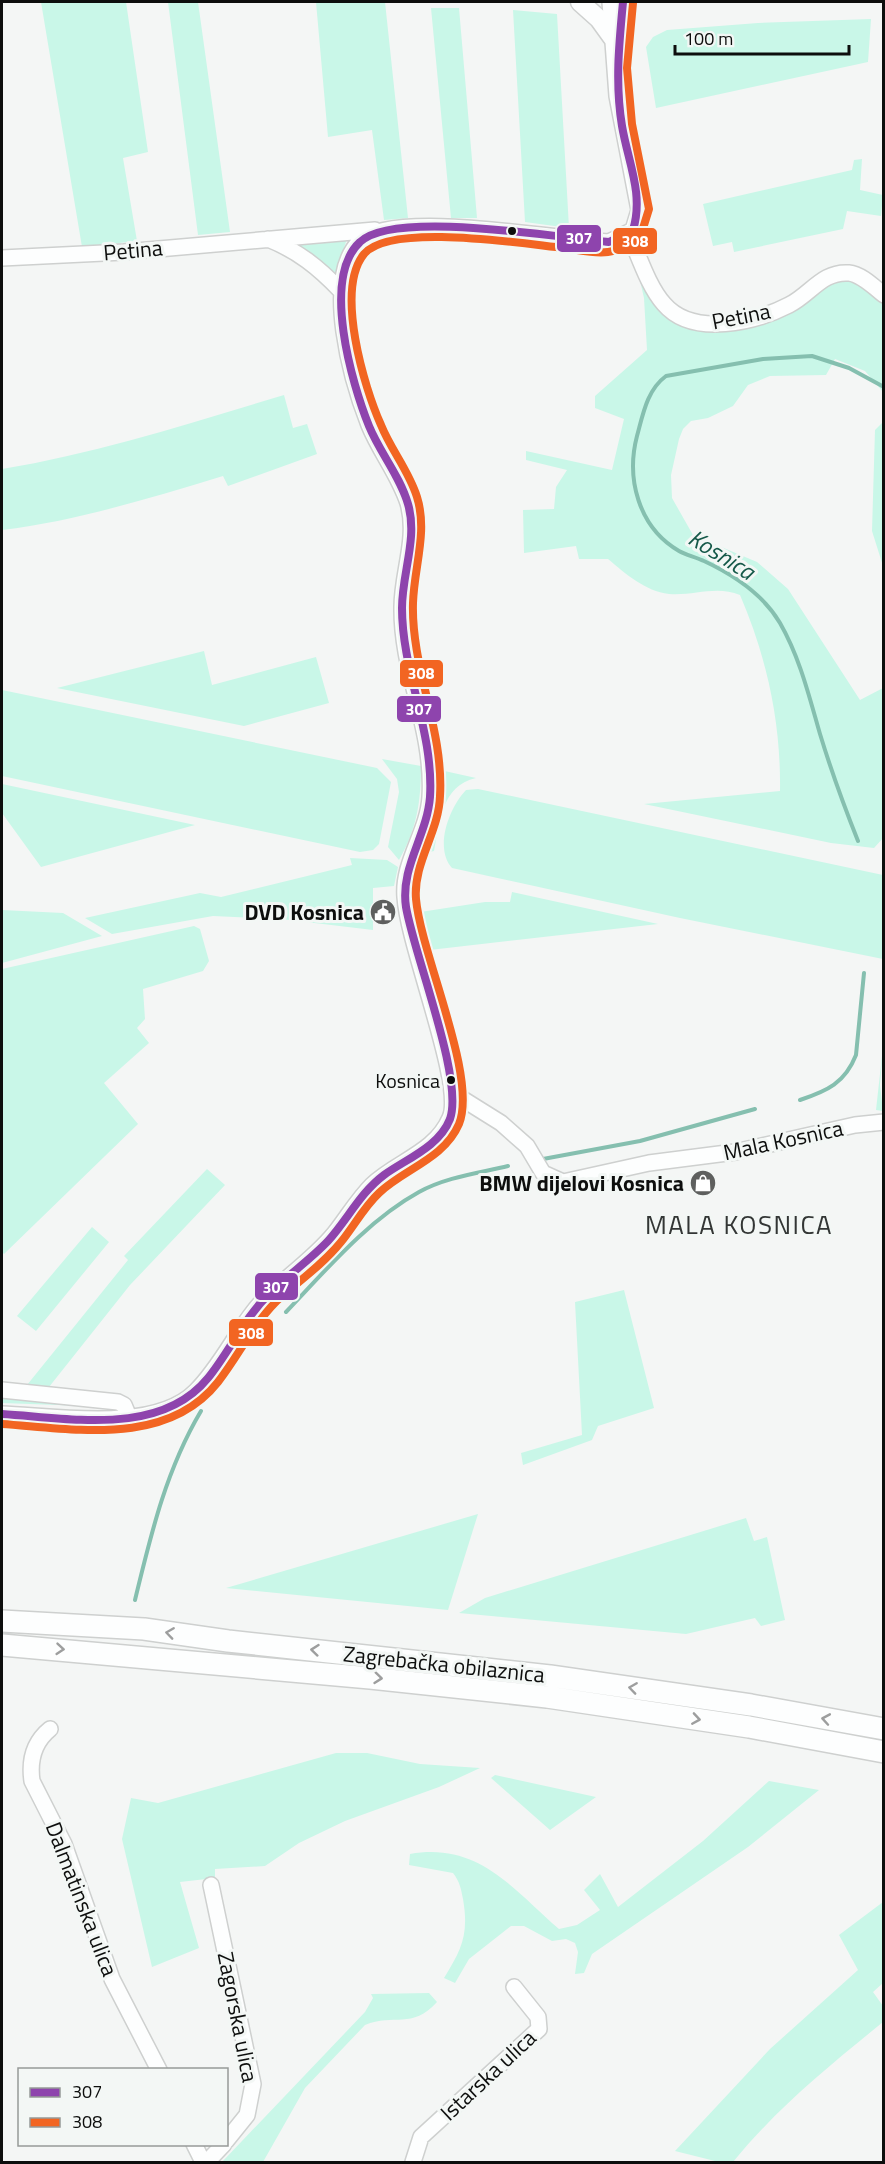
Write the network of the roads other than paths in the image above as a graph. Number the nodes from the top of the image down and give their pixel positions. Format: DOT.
graph roads {
  1 [pos="580,2"];
  2 [pos="610,2"];
  3 [pos="623,2"];
  4 [pos="612,37"];
  5 [pos="616,68"];
  6 [pos="381,229"];
  7 [pos="629,234"];
  8 [pos="265,237"];
  9 [pos="2,258"];
  10 [pos="340,290"];
  11 [pos="884,295"];
  12 [pos="453,1093"];
  13 [pos="884,1122"];
  14 [pos="2,1390"];
  15 [pos="2,1414"];
  16 [pos="129,1417"];
  17 [pos="2,1621"];
  18 [pos="2,1645"];
  19 [pos="50,1729"];
  20 [pos="884,1729"];
  21 [pos="884,1752"];
  22 [pos="211,1885"];
  23 [pos="514,1987"];
  24 [pos="158,2068"];
  25 [pos="228,2139"];
  26 [pos="195,2146"];
  27 [pos="222,2146"];
  28 [pos="205,2163"];
  29 [pos="413,2163"];
  1 -- 4 [label="main road"];
  2 -- 4 [label="street"];
  3 -- 5 [label="street"];
  4 -- 5 [label="street"];
  5 -- 7 [label="street"];
  6 -- 7 [label="street, Petina"];
  6 -- 8 [label="street, Petina"];
  6 -- 10 [label="street"];
  7 -- 11 [label="street, Petina"];
  8 -- 9 [label="street, Petina"];
  8 -- 10 [label="street"];
  10 -- 12 [label="street"];
  12 -- 13 [label="street, Mala Kosnica"];
  12 -- 16 [label="street"];
  14 -- 16 [label="street"];
  15 -- 16 [label="street"];
  20 -- 17 [label="highway, Zagrebačka obilaznica, one-way"];
  18 -- 21 [label="highway, Zagrebačka obilaznica, one-way"];
  19 -- 24 [label="street, Dalmatinska ulica"];
  22 -- 25 [label="street, Zagorska ulica"];
  23 -- 29 [label="street, Istarska ulica"];
  26 -- 28 [label="street"];
  27 -- 28 [label="street, Zagorska ulica"];
}
